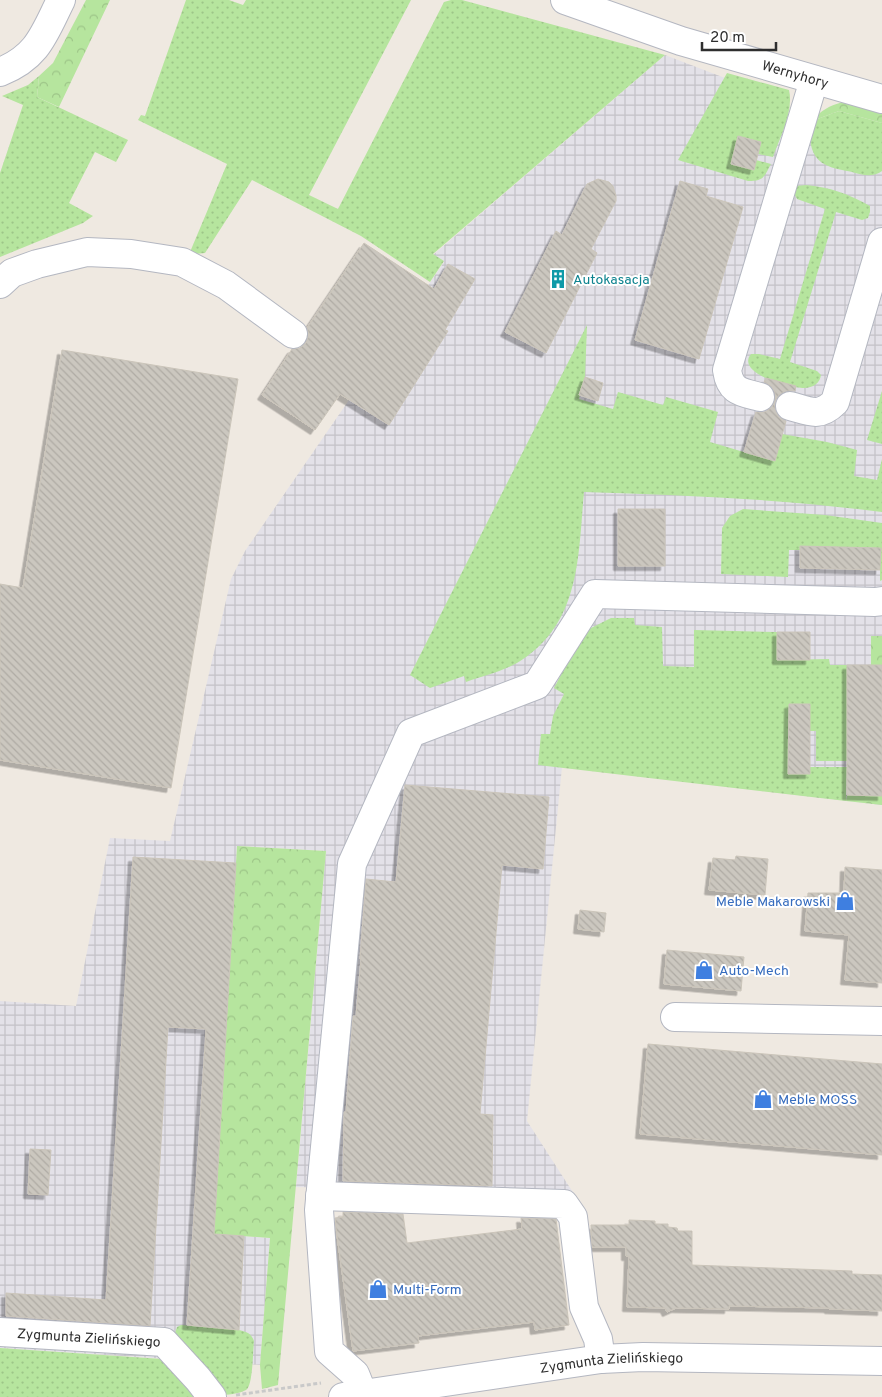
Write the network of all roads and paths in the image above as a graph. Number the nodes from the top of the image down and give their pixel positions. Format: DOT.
graph roads {
  1 [pos="61,0"];
  2 [pos="565,0"];
  3 [pos="0,72"];
  4 [pos="814,80"];
  5 [pos="882,99"];
  6 [pos="882,242"];
  7 [pos="0,284"];
  8 [pos="293,334"];
  9 [pos="760,398"];
  10 [pos="790,406"];
  11 [pos="882,601"];
  12 [pos="674,1017"];
  13 [pos="882,1021"];
  14 [pos="320,1196"];
  15 [pos="0,1332"];
  16 [pos="601,1359"];
  17 [pos="882,1361"];
  18 [pos="353,1396"];
  19 [pos="212,1397"];
  1 -- 3 [label="street"];
  2 -- 4 [label="street, Wernyhory"];
  4 -- 5 [label="street, Wernyhory"];
  4 -- 9 [label="street"];
  6 -- 10 [label="street"];
  7 -- 8 [label="street"];
  11 -- 14 [label="street"];
  12 -- 13 [label="street"];
  14 -- 16 [label="street"];
  14 -- 18 [label="street"];
  15 -- 19 [label="street, Zygmunta Zielińskiego"];
  16 -- 17 [label="street, Zygmunta Zielińskiego"];
  16 -- 18 [label="street, Zygmunta Zielińskiego"];
}
